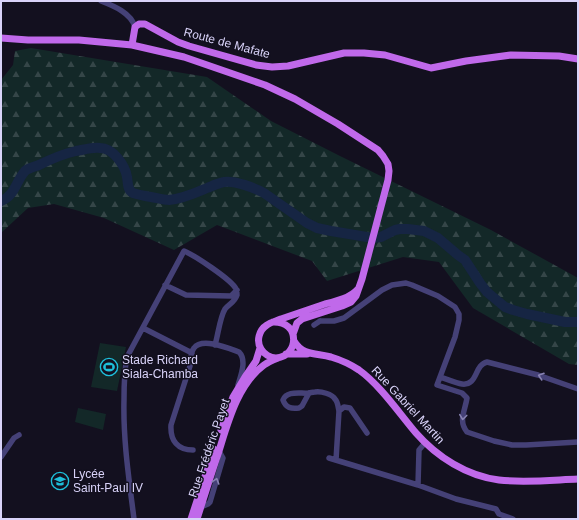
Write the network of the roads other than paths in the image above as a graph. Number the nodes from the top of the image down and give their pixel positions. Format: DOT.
graph roads {
  1 [pos="101,1"];
  2 [pos="135,27"];
  3 [pos="1,38"];
  4 [pos="132,45"];
  5 [pos="578,59"];
  6 [pos="165,285"];
  7 [pos="360,287"];
  8 [pos="233,298"];
  9 [pos="302,311"];
  10 [pos="314,315"];
  11 [pos="272,322"];
  12 [pos="320,322"];
  13 [pos="314,325"];
  14 [pos="142,328"];
  15 [pos="293,337"];
  16 [pos="215,345"];
  17 [pos="260,348"];
  18 [pos="192,353"];
  19 [pos="284,355"];
  20 [pos="316,355"];
  21 [pos="440,377"];
  22 [pos="578,389"];
  23 [pos="236,391"];
  24 [pos="309,393"];
  25 [pos="339,411"];
  26 [pos="367,433"];
  27 [pos="19,435"];
  28 [pos="578,442"];
  29 [pos="425,443"];
  30 [pos="193,450"];
  31 [pos="1,457"];
  32 [pos="329,458"];
  33 [pos="336,460"];
  34 [pos="578,479"];
  35 [pos="418,485"];
  36 [pos="193,518"];
  37 [pos="134,519"];
  38 [pos="513,519"];
  1 -- 2 [label="street"];
  2 -- 4 [label="main road"];
  2 -- 5 [label="main road, Route de Mafate"];
  3 -- 4 [label="main road"];
  4 -- 7 [label="main road"];
  6 -- 8 [label="street"];
  6 -- 8 [label="street"];
  6 -- 14 [label="street"];
  7 -- 9 [label="main road"];
  7 -- 10 [label="main road"];
  8 -- 16 [label="street"];
  9 -- 10 [label="street"];
  9 -- 11 [label="main road"];
  10 -- 12 [label="street"];
  10 -- 15 [label="main road"];
  11 -- 15 [label="main road"];
  11 -- 17 [label="main road"];
  12 -- 13 [label="street"];
  12 -- 21 [label="street"];
  14 -- 18 [label="street"];
  14 -- 37 [label="street"];
  15 -- 19 [label="main road"];
  15 -- 20 [label="main road, Rue Gabriel Martin"];
  16 -- 18 [label="street"];
  16 -- 23 [label="street"];
  17 -- 19 [label="main road"];
  17 -- 23 [label="main road, Rue Frédéric Payet"];
  18 -- 30 [label="street"];
  19 -- 20 [label="main road, Rue Gabriel Martin"];
  36 -- 19 [label="main road, Rue Frédéric Payet, one-way"];
  20 -- 29 [label="main road, Rue Gabriel Martin"];
  22 -- 21 [label="street, one-way"];
  21 -- 28 [label="street, one-way"];
  23 -- 36 [label="main road, Rue Frédéric Payet"];
  24 -- 25 [label="street"];
  25 -- 26 [label="street"];
  25 -- 33 [label="street"];
  27 -- 31 [label="street"];
  29 -- 34 [label="main road, Rue Gabriel Martin"];
  29 -- 35 [label="street"];
  32 -- 33 [label="street"];
  33 -- 35 [label="street"];
  35 -- 38 [label="street"];
}
